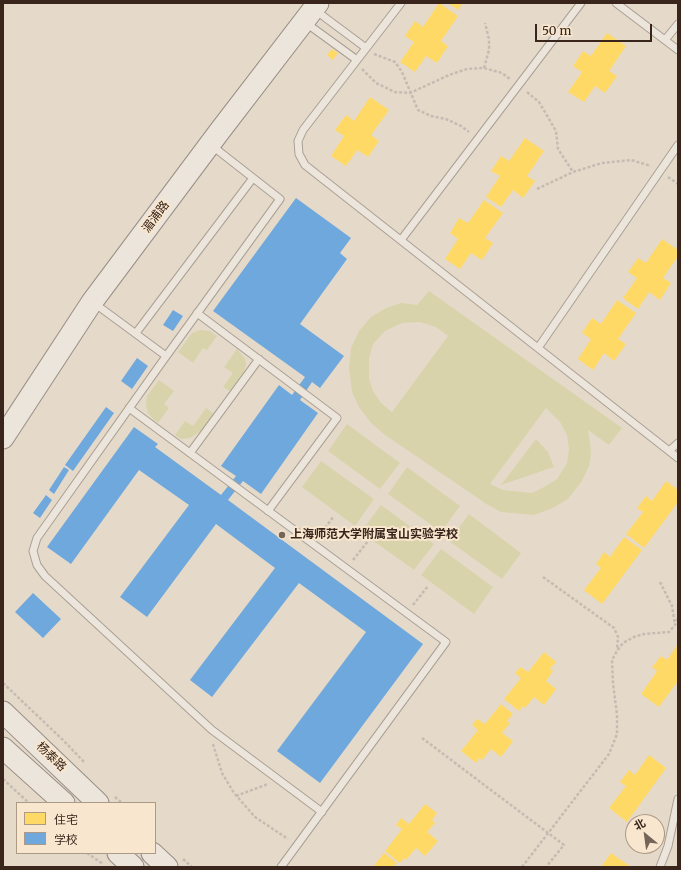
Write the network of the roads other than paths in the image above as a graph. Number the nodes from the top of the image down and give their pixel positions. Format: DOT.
graph roads {
  1 [pos="401,3"];
  2 [pos="581,3"];
  3 [pos="616,3"];
  4 [pos="312,11"];
  5 [pos="678,24"];
  6 [pos="665,40"];
  7 [pos="365,49"];
  8 [pos="678,50"];
  9 [pos="357,60"];
  10 [pos="210,144"];
  11 [pos="678,145"];
  12 [pos="253,178"];
  13 [pos="401,240"];
  14 [pos="92,302"];
  15 [pos="197,313"];
  16 [pos="136,333"];
  17 [pos="538,348"];
  18 [pos="166,356"];
  19 [pos="259,359"];
  20 [pos="129,408"];
  21 [pos="3,438"];
  22 [pos="678,443"];
  23 [pos="669,451"];
  24 [pos="190,453"];
  25 [pos="678,458"];
  26 [pos="268,511"];
  27 [pos="3,712"];
  28 [pos="3,748"];
  29 [pos="105,798"];
  30 [pos="678,799"];
  31 [pos="63,802"];
  32 [pos="322,812"];
  33 [pos="119,854"];
  34 [pos="153,854"];
  35 [pos="133,867"];
  36 [pos="167,867"];
  37 [pos="281,867"];
  38 [pos="660,867"];
  1 -- 7 [label="lane"];
  2 -- 13 [label="lane"];
  3 -- 6 [label="lane"];
  4 -- 7 [label="lane"];
  4 -- 9 [label="lane"];
  4 -- 10 [label="street, 湄浦路"];
  5 -- 6 [label="lane"];
  6 -- 8 [label="lane"];
  7 -- 9 [label="lane"];
  9 -- 13 [label="lane"];
  10 -- 12 [label="lane"];
  10 -- 14 [label="street, 湄浦路"];
  11 -- 17 [label="lane"];
  12 -- 15 [label="lane"];
  12 -- 16 [label="lane"];
  13 -- 17 [label="lane"];
  14 -- 16 [label="lane"];
  14 -- 21 [label="street, 湄浦路"];
  15 -- 18 [label="lane"];
  15 -- 19 [label="lane"];
  16 -- 18 [label="lane"];
  17 -- 23 [label="lane"];
  18 -- 20 [label="lane"];
  19 -- 24 [label="lane"];
  19 -- 26 [label="lane"];
  20 -- 24 [label="lane"];
  20 -- 32 [label="lane"];
  22 -- 23 [label="lane"];
  23 -- 25 [label="lane"];
  24 -- 26 [label="lane"];
  26 -- 32 [label="lane"];
  27 -- 29 [label="street, 杨泰路"];
  28 -- 31 [label="street, 杨泰路"];
  30 -- 38 [label="lane"];
  32 -- 37 [label="lane"];
  33 -- 35 [label="street"];
  34 -- 36 [label="street"];
}
